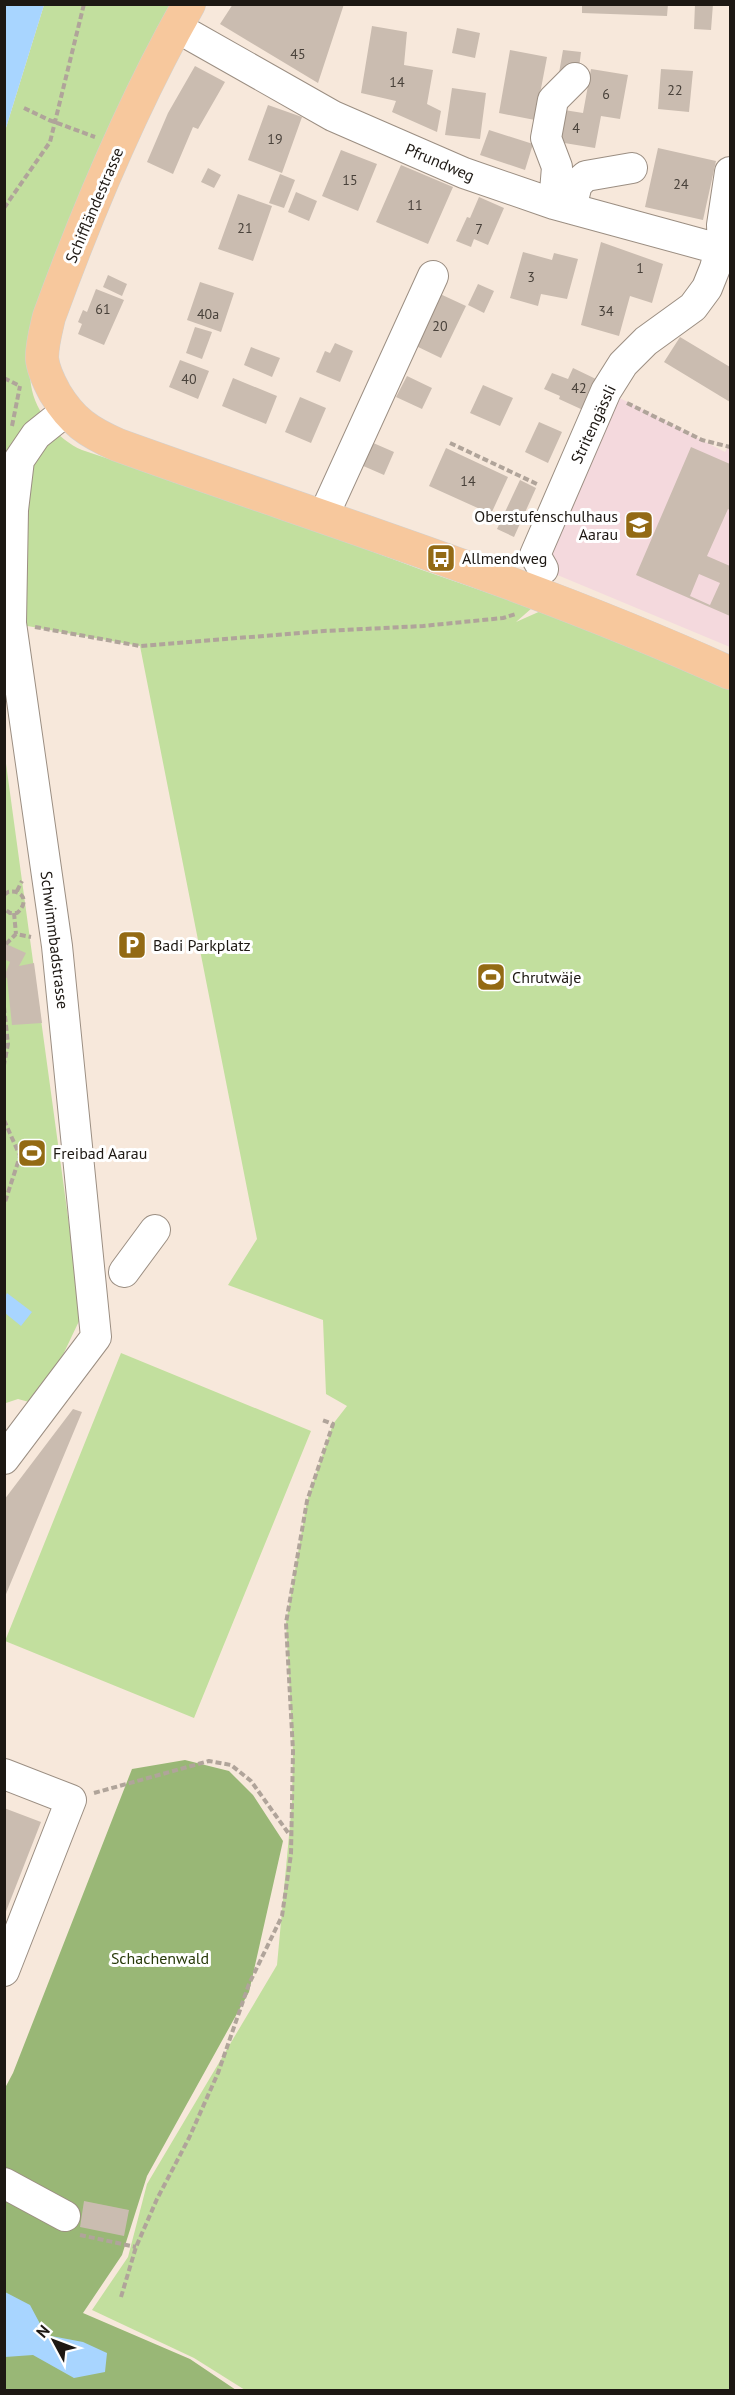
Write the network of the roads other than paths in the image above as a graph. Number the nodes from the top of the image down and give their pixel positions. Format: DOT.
graph roads {
  1 [pos="183,16"];
  2 [pos="575,78"];
  3 [pos="632,168"];
  4 [pos="730,172"];
  5 [pos="562,206"];
  6 [pos="725,250"];
  7 [pos="433,276"];
  8 [pos="66,411"];
  9 [pos="323,517"];
  10 [pos="535,576"];
  11 [pos="730,673"];
  12 [pos="155,1230"];
  13 [pos="124,1272"];
  14 [pos="4,1459"];
  15 [pos="4,1774"];
  16 [pos="4,1971"];
  17 [pos="4,2183"];
  18 [pos="65,2216"];
  1 -- 5 [label="street, Pfrundweg"];
  1 -- 8 [label="main road, Schiffländestrasse"];
  2 -- 5 [label="street"];
  3 -- 5 [label="street"];
  4 -- 6 [label="street, Stritengässli"];
  5 -- 6 [label="street, Pfrundweg"];
  6 -- 10 [label="street, Stritengässli"];
  7 -- 9 [label="street"];
  8 -- 9 [label="main road"];
  8 -- 14 [label="street, Schwimmbadstrasse"];
  9 -- 10 [label="main road"];
  10 -- 11 [label="main road"];
  12 -- 13 [label="street"];
  15 -- 16 [label="street"];
  17 -- 18 [label="street"];
}
